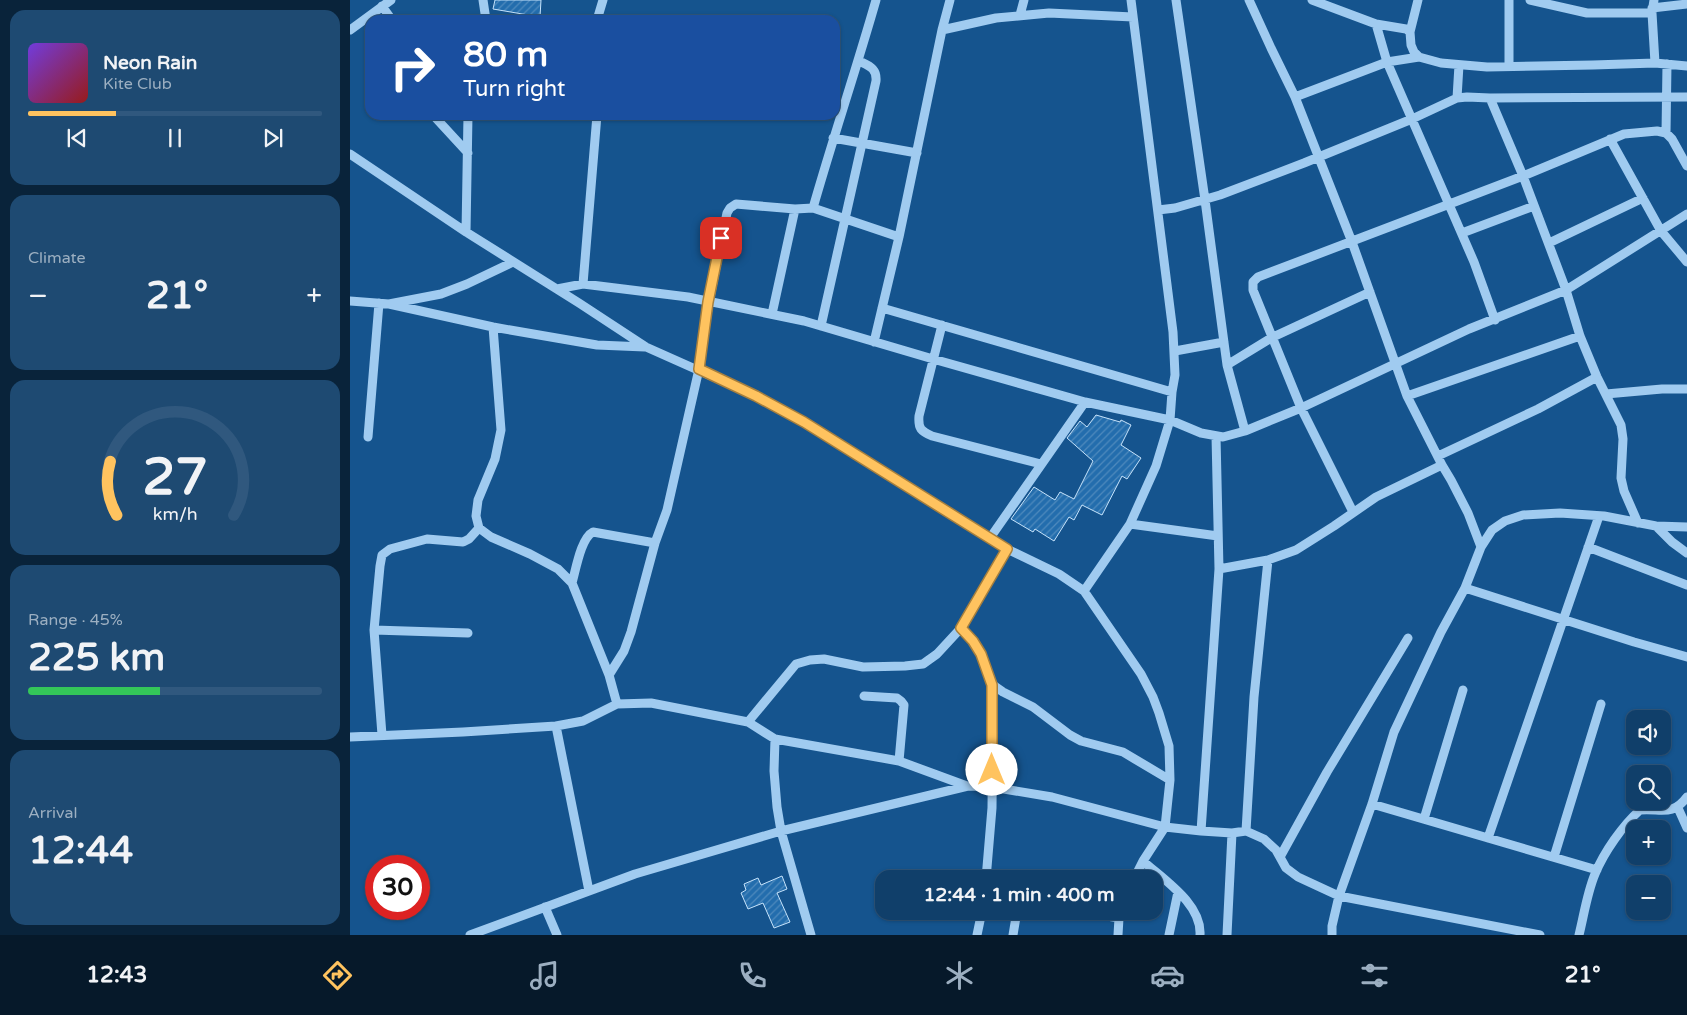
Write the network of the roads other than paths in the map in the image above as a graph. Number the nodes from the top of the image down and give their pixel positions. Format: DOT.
graph roads {
  1 [pos="391,0"];
  2 [pos="483,0"];
  3 [pos="603,0"];
  4 [pos="876,0"];
  5 [pos="950,0"];
  6 [pos="1024,0"];
  7 [pos="1131,0"];
  8 [pos="1176,0"];
  9 [pos="1249,0"];
  10 [pos="1312,0"];
  11 [pos="1418,0"];
  12 [pos="1509,0"];
  13 [pos="1530,0"];
  14 [pos="1687,4"];
  15 [pos="382,6"];
  16 [pos="1653,7"];
  17 [pos="370,15"];
  18 [pos="388,15"];
  19 [pos="485,15"];
  20 [pos="598,15"];
  21 [pos="1020,15"];
  22 [pos="1133,17"];
  23 [pos="365,19"];
  24 [pos="1376,24"];
  25 [pos="350,30"];
  26 [pos="942,30"];
  27 [pos="1410,32"];
  28 [pos="1419,57"];
  29 [pos="859,61"];
  30 [pos="1387,62"];
  31 [pos="1656,62"];
  32 [pos="1667,64"];
  33 [pos="1459,65"];
  34 [pos="1509,66"];
  35 [pos="1687,66"];
  36 [pos="1295,97"];
  37 [pos="1667,97"];
  38 [pos="1457,98"];
  39 [pos="1490,98"];
  40 [pos="1687,98"];
  41 [pos="840,117"];
  42 [pos="1412,119"];
  43 [pos="438,120"];
  44 [pos="468,120"];
  45 [pos="598,120"];
  46 [pos="839,120"];
  47 [pos="1666,133"];
  48 [pos="833,138"];
  49 [pos="1610,139"];
  50 [pos="862,144"];
  51 [pos="468,153"];
  52 [pos="916,153"];
  53 [pos="350,154"];
  54 [pos="1318,156"];
  55 [pos="1687,166"];
  56 [pos="1523,176"];
  57 [pos="1643,198"];
  58 [pos="1205,200"];
  59 [pos="1450,204"];
  60 [pos="1534,206"];
  61 [pos="813,208"];
  62 [pos="795,209"];
  63 [pos="1158,210"];
  64 [pos="1687,214"];
  65 [pos="845,219"];
  66 [pos="1661,231"];
  67 [pos="466,232"];
  68 [pos="1462,233"];
  69 [pos="899,237"];
  70 [pos="1352,242"];
  71 [pos="1548,243"];
  72 [pos="513,262"];
  73 [pos="1687,262"];
  74 [pos="583,284"];
  75 [pos="557,289"];
  76 [pos="1566,290"];
  77 [pos="1370,292"];
  78 [pos="350,301"];
  79 [pos="708,302"];
  80 [pos="378,303"];
  81 [pos="389,304"];
  82 [pos="882,308"];
  83 [pos="772,314"];
  84 [pos="1495,320"];
  85 [pos="942,325"];
  86 [pos="821,326"];
  87 [pos="493,327"];
  88 [pos="1580,336"];
  89 [pos="1271,338"];
  90 [pos="874,342"];
  91 [pos="1224,342"];
  92 [pos="646,347"];
  93 [pos="1175,351"];
  94 [pos="934,359"];
  95 [pos="1395,364"];
  96 [pos="1227,365"];
  97 [pos="699,369"];
  98 [pos="1597,377"];
  99 [pos="1687,388"];
  100 [pos="1172,392"];
  101 [pos="1606,394"];
  102 [pos="1407,396"];
  103 [pos="1085,402"];
  104 [pos="1300,408"];
  105 [pos="1170,420"];
  106 [pos="1244,431"];
  107 [pos="1216,436"];
  108 [pos="368,437"];
  109 [pos="1438,456"];
  110 [pos="1041,464"];
  111 [pos="1442,465"];
  112 [pos="1353,512"];
  113 [pos="1598,516"];
  114 [pos="1638,523"];
  115 [pos="1130,524"];
  116 [pos="1656,526"];
  117 [pos="1687,527"];
  118 [pos="479,528"];
  119 [pos="1218,536"];
  120 [pos="990,538"];
  121 [pos="655,543"];
  122 [pos="1481,547"];
  123 [pos="1588,547"];
  124 [pos="1007,549"];
  125 [pos="1687,553"];
  126 [pos="1268,560"];
  127 [pos="1219,569"];
  128 [pos="572,583"];
  129 [pos="1687,585"];
  130 [pos="1465,588"];
  131 [pos="1084,592"];
  132 [pos="1562,619"];
  133 [pos="961,628"];
  134 [pos="374,630"];
  135 [pos="468,633"];
  136 [pos="1408,638"];
  137 [pos="1687,657"];
  138 [pos="609,675"];
  139 [pos="992,685"];
  140 [pos="1463,690"];
  141 [pos="864,696"];
  142 [pos="617,704"];
  143 [pos="1601,704"];
  144 [pos="748,722"];
  145 [pos="556,726"];
  146 [pos="382,735"];
  147 [pos="350,737"];
  148 [pos="775,739"];
  149 [pos="899,761"];
  150 [pos="1170,780"];
  151 [pos="968,786"];
  152 [pos="992,787"];
  153 [pos="1687,797"];
  154 [pos="1372,804"];
  155 [pos="1678,808"];
  156 [pos="1424,819"];
  157 [pos="1165,827"];
  158 [pos="1687,828"];
  159 [pos="782,831"];
  160 [pos="1202,831"];
  161 [pos="1246,831"];
  162 [pos="1232,833"];
  163 [pos="1488,838"];
  164 [pos="1280,857"];
  165 [pos="1554,858"];
  166 [pos="1143,862"];
  167 [pos="987,870"];
  168 [pos="1139,870"];
  169 [pos="1597,870"];
  170 [pos="589,891"];
  171 [pos="1178,892"];
  172 [pos="1339,896"];
  173 [pos="545,907"];
  174 [pos="980,920"];
  175 [pos="1016,920"];
  176 [pos="1120,920"];
  177 [pos="1485,925"];
  178 [pos="470,935"];
  179 [pos="557,935"];
  180 [pos="811,935"];
  181 [pos="977,935"];
  182 [pos="1013,935"];
  183 [pos="1118,935"];
  184 [pos="1169,935"];
  185 [pos="1200,935"];
  186 [pos="1227,935"];
  187 [pos="1332,935"];
  188 [pos="1484,935"];
  189 [pos="1540,935"];
  190 [pos="1579,935"];
  1 -- 15 [label="street"];
  2 -- 19 [label="street"];
  3 -- 20 [label="street"];
  4 -- 29 [label="street"];
  5 -- 26 [label="street"];
  6 -- 21 [label="street"];
  7 -- 22 [label="street"];
  8 -- 58 [label="street"];
  9 -- 36 [label="street"];
  10 -- 24 [label="street"];
  11 -- 27 [label="street"];
  12 -- 34 [label="street"];
  13 -- 16 [label="street"];
  14 -- 16 [label="street"];
  15 -- 17 [label="street"];
  15 -- 18 [label="street"];
  16 -- 31 [label="street"];
  21 -- 22 [label="street"];
  21 -- 26 [label="street"];
  22 -- 63 [label="street"];
  23 -- 25 [label="street"];
  24 -- 27 [label="street"];
  24 -- 30 [label="street"];
  26 -- 52 [label="street"];
  27 -- 28 [label="street"];
  28 -- 30 [label="street"];
  28 -- 33 [label="street"];
  29 -- 41 [label="street"];
  29 -- 50 [label="street"];
  30 -- 36 [label="street"];
  30 -- 42 [label="street"];
  31 -- 32 [label="street"];
  31 -- 34 [label="street"];
  32 -- 35 [label="street"];
  32 -- 37 [label="street"];
  33 -- 34 [label="street"];
  33 -- 38 [label="street"];
  36 -- 54 [label="street"];
  37 -- 39 [label="street"];
  37 -- 40 [label="street"];
  37 -- 47 [label="street"];
  38 -- 39 [label="street"];
  38 -- 42 [label="street"];
  39 -- 56 [label="street"];
  42 -- 54 [label="street"];
  42 -- 59 [label="street"];
  43 -- 51 [label="street"];
  44 -- 51 [label="street"];
  45 -- 74 [label="street"];
  46 -- 48 [label="street"];
  47 -- 49 [label="street"];
  47 -- 55 [label="street"];
  48 -- 50 [label="street"];
  48 -- 61 [label="street"];
  49 -- 56 [label="street"];
  49 -- 57 [label="street"];
  50 -- 52 [label="street"];
  50 -- 65 [label="street"];
  51 -- 67 [label="street"];
  52 -- 69 [label="street"];
  53 -- 67 [label="street"];
  54 -- 58 [label="street"];
  54 -- 70 [label="street"];
  56 -- 59 [label="street"];
  56 -- 60 [label="street"];
  57 -- 66 [label="street"];
  57 -- 71 [label="street"];
  58 -- 63 [label="street"];
  58 -- 91 [label="street"];
  59 -- 68 [label="street"];
  59 -- 70 [label="street"];
  60 -- 68 [label="street"];
  60 -- 71 [label="street"];
  61 -- 62 [label="street"];
  61 -- 65 [label="street"];
  62 -- 79 [label="street"];
  62 -- 83 [label="street"];
  63 -- 93 [label="street"];
  64 -- 66 [label="street"];
  65 -- 69 [label="street"];
  65 -- 86 [label="street"];
  66 -- 73 [label="street"];
  66 -- 76 [label="street"];
  67 -- 72 [label="street"];
  68 -- 84 [label="street"];
  69 -- 82 [label="street"];
  70 -- 77 [label="street"];
  70 -- 89 [label="street"];
  71 -- 76 [label="street"];
  72 -- 75 [label="street"];
  72 -- 81 [label="street"];
  74 -- 75 [label="street"];
  74 -- 79 [label="street"];
  75 -- 92 [label="street"];
  76 -- 84 [label="street"];
  76 -- 88 [label="street"];
  77 -- 89 [label="street"];
  77 -- 95 [label="street"];
  78 -- 80 [label="street"];
  79 -- 83 [label="street"];
  79 -- 97 [label="street"];
  80 -- 81 [label="street"];
  80 -- 108 [label="street"];
  81 -- 87 [label="street"];
  82 -- 85 [label="street"];
  82 -- 90 [label="street"];
  83 -- 86 [label="street"];
  84 -- 95 [label="street"];
  85 -- 94 [label="street"];
  85 -- 100 [label="street"];
  86 -- 90 [label="street"];
  87 -- 92 [label="street"];
  87 -- 118 [label="street"];
  88 -- 98 [label="street"];
  88 -- 102 [label="street"];
  89 -- 96 [label="street"];
  89 -- 104 [label="street"];
  90 -- 94 [label="street"];
  91 -- 93 [label="street"];
  91 -- 96 [label="street"];
  92 -- 97 [label="street"];
  93 -- 100 [label="street"];
  94 -- 103 [label="street"];
  94 -- 110 [label="street"];
  95 -- 102 [label="street"];
  95 -- 104 [label="street"];
  96 -- 106 [label="street"];
  97 -- 120 [label="street"];
  97 -- 121 [label="street"];
  98 -- 101 [label="street"];
  98 -- 109 [label="street"];
  99 -- 101 [label="street"];
  100 -- 105 [label="street"];
  101 -- 114 [label="street"];
  102 -- 109 [label="street"];
  103 -- 105 [label="street"];
  103 -- 110 [label="street"];
  104 -- 106 [label="street"];
  104 -- 112 [label="street"];
  105 -- 107 [label="street"];
  105 -- 115 [label="street"];
  106 -- 107 [label="street"];
  107 -- 119 [label="street"];
  109 -- 111 [label="street"];
  110 -- 120 [label="street"];
  111 -- 112 [label="street"];
  111 -- 122 [label="street"];
  112 -- 126 [label="street"];
  113 -- 114 [label="street"];
  113 -- 122 [label="street"];
  113 -- 123 [label="street"];
  114 -- 116 [label="street"];
  115 -- 119 [label="street"];
  115 -- 131 [label="street"];
  116 -- 117 [label="street"];
  116 -- 125 [label="street"];
  118 -- 128 [label="street"];
  118 -- 134 [label="street"];
  119 -- 127 [label="street"];
  120 -- 124 [label="street"];
  121 -- 128 [label="street"];
  121 -- 138 [label="street"];
  122 -- 130 [label="street"];
  123 -- 129 [label="street"];
  123 -- 132 [label="street"];
  124 -- 131 [label="street"];
  124 -- 133 [label="street"];
  126 -- 127 [label="street"];
  126 -- 161 [label="street"];
  127 -- 160 [label="street"];
  128 -- 138 [label="street"];
  130 -- 132 [label="street"];
  130 -- 154 [label="street"];
  131 -- 150 [label="street"];
  132 -- 137 [label="street"];
  132 -- 163 [label="street"];
  133 -- 139 [label="street"];
  133 -- 144 [label="street"];
  134 -- 135 [label="street"];
  134 -- 146 [label="street"];
  136 -- 164 [label="street"];
  138 -- 142 [label="street"];
  139 -- 150 [label="street"];
  139 -- 152 [label="street"];
  140 -- 156 [label="street"];
  141 -- 149 [label="street"];
  142 -- 144 [label="street"];
  142 -- 145 [label="street"];
  143 -- 165 [label="street"];
  144 -- 148 [label="street"];
  145 -- 146 [label="street"];
  145 -- 170 [label="street"];
  146 -- 147 [label="street"];
  148 -- 149 [label="street"];
  148 -- 159 [label="street"];
  149 -- 151 [label="street"];
  150 -- 157 [label="street"];
  151 -- 152 [label="street"];
  151 -- 159 [label="street"];
  152 -- 157 [label="street"];
  152 -- 167 [label="street"];
  153 -- 155 [label="street"];
  154 -- 156 [label="street"];
  154 -- 172 [label="street"];
  155 -- 158 [label="street"];
  155 -- 169 [label="street"];
  156 -- 163 [label="street"];
  157 -- 160 [label="street"];
  157 -- 166 [label="street"];
  159 -- 170 [label="street"];
  159 -- 180 [label="street"];
  160 -- 162 [label="street"];
  161 -- 162 [label="street"];
  161 -- 164 [label="street"];
  162 -- 186 [label="street"];
  163 -- 165 [label="street"];
  164 -- 172 [label="street"];
  165 -- 169 [label="street"];
  166 -- 168 [label="street"];
  166 -- 171 [label="street"];
  169 -- 190 [label="street"];
  170 -- 173 [label="street"];
  171 -- 184 [label="street"];
  171 -- 185 [label="street"];
  172 -- 177 [label="street"];
  172 -- 187 [label="street"];
  173 -- 178 [label="street"];
  173 -- 179 [label="street"];
  174 -- 181 [label="street"];
  175 -- 182 [label="street"];
  176 -- 183 [label="street"];
  177 -- 188 [label="street"];
  177 -- 189 [label="street"];
}
